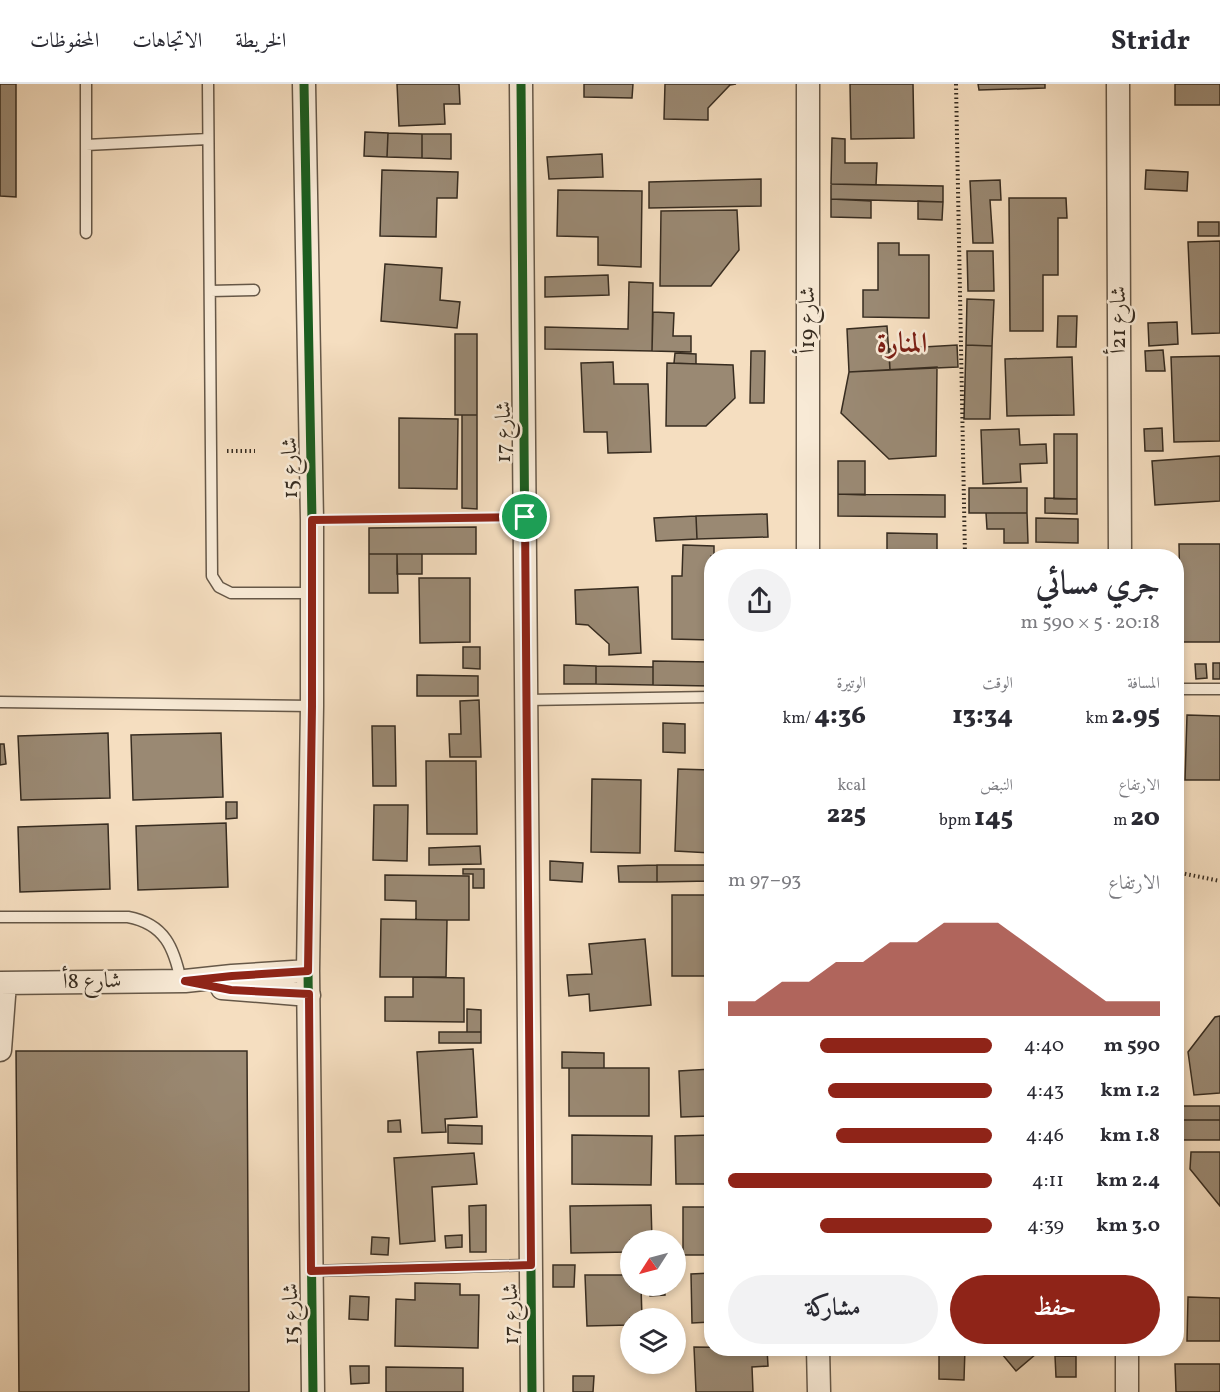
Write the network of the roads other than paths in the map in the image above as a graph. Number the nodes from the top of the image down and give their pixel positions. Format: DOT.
graph roads {
  1 [pos="86,84"];
  2 [pos="208,84"];
  3 [pos="304,84"];
  4 [pos="521,84"];
  5 [pos="807,84"];
  6 [pos="1118,84"];
  7 [pos="208,139"];
  8 [pos="86,144"];
  9 [pos="86,233"];
  10 [pos="254,290"];
  11 [pos="210,291"];
  12 [pos="808,549"];
  13 [pos="1120,549"];
  14 [pos="312,592"];
  15 [pos="1184,689"];
  16 [pos="1220,689"];
  17 [pos="704,697"];
  18 [pos="526,700"];
  19 [pos="0,702"];
  20 [pos="312,706"];
  21 [pos="0,917"];
  22 [pos="308,971"];
  23 [pos="183,981"];
  24 [pos="2,983"];
  25 [pos="309,994"];
  26 [pos="0,1050"];
  27 [pos="531,1265"];
  28 [pos="311,1271"];
  29 [pos="818,1356"];
  30 [pos="1127,1356"];
  31 [pos="313,1392"];
  32 [pos="532,1392"];
  33 [pos="819,1392"];
  34 [pos="1127,1392"];
  1 -- 8 [label="lane"];
  2 -- 7 [label="lane"];
  3 -- 14 [label="street, شارع 15"];
  4 -- 18 [label="street, شارع 17"];
  5 -- 12 [label="street, شارع 19أ"];
  6 -- 13 [label="street, شارع 21أ"];
  7 -- 8 [label="lane"];
  7 -- 11 [label="lane"];
  8 -- 9 [label="lane"];
  10 -- 11 [label="lane"];
  11 -- 14 [label="lane"];
  14 -- 20 [label="street, شارع 15"];
  15 -- 16 [label="lane"];
  17 -- 18 [label="lane"];
  18 -- 27 [label="street, شارع 17"];
  19 -- 20 [label="lane"];
  20 -- 22 [label="street, شارع 15"];
  21 -- 23 [label="lane"];
  22 -- 23 [label="street, شارع 8أ"];
  22 -- 25 [label="street, شارع 15"];
  23 -- 24 [label="street, شارع 8أ"];
  23 -- 25 [label="street, شارع 8أ"];
  24 -- 26 [label="street"];
  25 -- 28 [label="street, شارع 15"];
  27 -- 28 [label="lane"];
  27 -- 32 [label="street, شارع 17"];
  28 -- 31 [label="street, شارع 15"];
  29 -- 33 [label="street"];
  30 -- 34 [label="street"];
}
